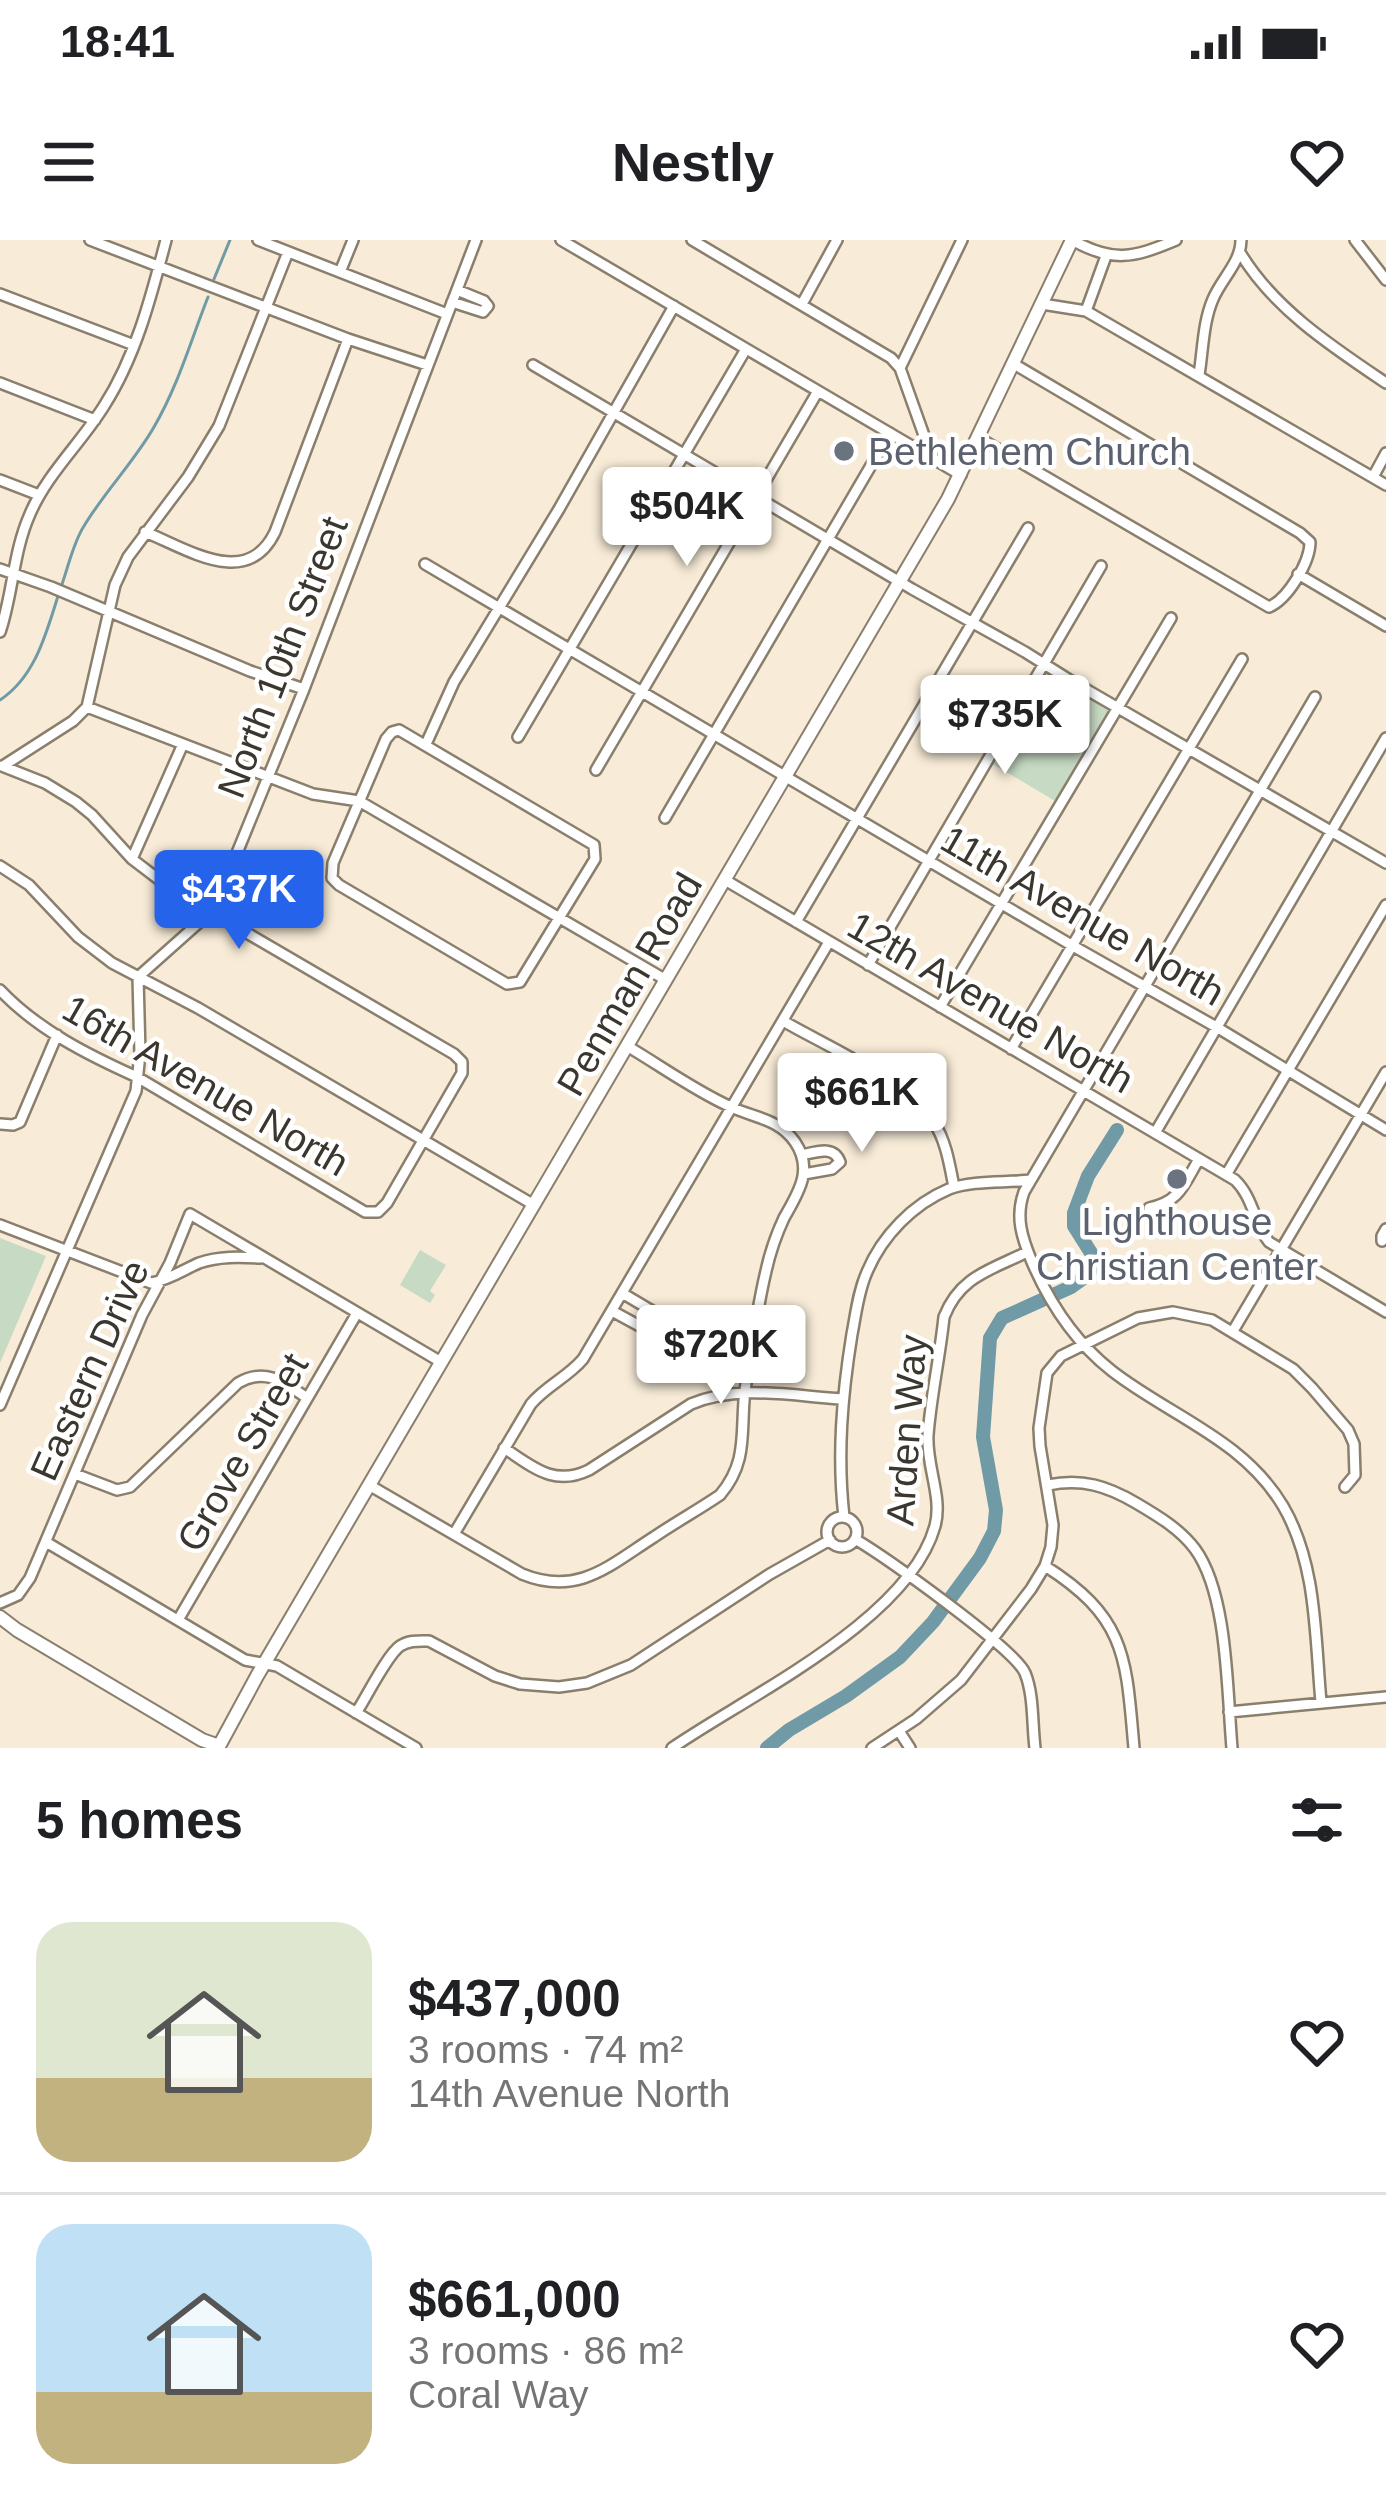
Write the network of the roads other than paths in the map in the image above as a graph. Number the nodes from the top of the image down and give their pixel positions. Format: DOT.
graph roads {
  1 [pos="90,240"];
  2 [pos="166,240"];
  3 [pos="258,240"];
  4 [pos="352,240"];
  5 [pos="476,240"];
  6 [pos="561,240"];
  7 [pos="692,240"];
  8 [pos="837,240"];
  9 [pos="962,240"];
  10 [pos="1072,240"];
  11 [pos="1176,240"];
  12 [pos="1241,240"];
  13 [pos="1354,240"];
  14 [pos="288,252"];
  15 [pos="1241,254"];
  16 [pos="1111,256"];
  17 [pos="159,267"];
  18 [pos="340,272"];
  19 [pos="1386,280"];
  20 [pos="457,290"];
  21 [pos="0,294"];
  22 [pos="802,304"];
  23 [pos="1042,304"];
  24 [pos="674,306"];
  25 [pos="450,308"];
  26 [pos="266,309"];
  27 [pos="1086,311"];
  28 [pos="348,339"];
  29 [pos="134,345"];
  30 [pos="746,349"];
  31 [pos="1013,364"];
  32 [pos="427,365"];
  33 [pos="533,365"];
  34 [pos="900,368"];
  35 [pos="1199,375"];
  36 [pos="0,383"];
  37 [pos="1386,383"];
  38 [pos="818,391"];
  39 [pos="613,412"];
  40 [pos="95,420"];
  41 [pos="890,433"];
  42 [pos="979,438"];
  43 [pos="1386,453"];
  44 [pos="685,454"];
  45 [pos="932,458"];
  46 [pos="961,475"];
  47 [pos="1373,477"];
  48 [pos="0,480"];
  49 [pos="1386,485"];
  50 [pos="39,495"];
  51 [pos="757,496"];
  52 [pos="1028,528"];
  53 [pos="145,532"];
  54 [pos="828,538"];
  55 [pos="425,564"];
  56 [pos="1101,566"];
  57 [pos="0,569"];
  58 [pos="13,573"];
  59 [pos="1298,574"];
  60 [pos="900,581"];
  61 [pos="500,608"];
  62 [pos="110,612"];
  63 [pos="1171,618"];
  64 [pos="973,623"];
  65 [pos="1386,626"];
  66 [pos="0,632"];
  67 [pos="570,651"];
  68 [pos="1242,659"];
  69 [pos="1045,664"];
  70 [pos="304,689"];
  71 [pos="642,692"];
  72 [pos="1315,698"];
  73 [pos="87,707"];
  74 [pos="1116,707"];
  75 [pos="714,734"];
  76 [pos="518,737"];
  77 [pos="1386,739"];
  78 [pos="183,744"];
  79 [pos="426,744"];
  80 [pos="1188,749"];
  81 [pos="1,766"];
  82 [pos="596,770"];
  83 [pos="268,776"];
  84 [pos="786,777"];
  85 [pos="1261,790"];
  86 [pos="359,801"];
  87 [pos="665,818"];
  88 [pos="857,818"];
  89 [pos="1333,831"];
  90 [pos="132,859"];
  91 [pos="929,861"];
  92 [pos="1386,863"];
  93 [pos="0,866"];
  94 [pos="725,880"];
  95 [pos="1001,902"];
  96 [pos="1386,905"];
  97 [pos="212,911"];
  98 [pos="560,918"];
  99 [pos="796,922"];
  100 [pos="829,942"];
  101 [pos="1073,946"];
  102 [pos="868,964"];
  103 [pos="138,977"];
  104 [pos="666,980"];
  105 [pos="1144,986"];
  106 [pos="0,990"];
  107 [pos="940,1007"];
  108 [pos="783,1021"];
  109 [pos="1217,1028"];
  110 [pos="57,1035"];
  111 [pos="627,1046"];
  112 [pos="1011,1049"];
  113 [pos="1288,1070"];
  114 [pos="1386,1072"];
  115 [pos="137,1077"];
  116 [pos="1083,1092"];
  117 [pos="731,1107"];
  118 [pos="1360,1115"];
  119 [pos="0,1124"];
  120 [pos="1386,1130"];
  121 [pos="1155,1133"];
  122 [pos="424,1140"];
  123 [pos="802,1155"];
  124 [pos="1198,1159"];
  125 [pos="804,1174"];
  126 [pos="1226,1175"];
  127 [pos="1031,1180"];
  128 [pos="955,1187"];
  129 [pos="183,1199"];
  130 [pos="534,1205"];
  131 [pos="1149,1208"];
  132 [pos="190,1214"];
  133 [pos="0,1225"];
  134 [pos="1386,1229"];
  135 [pos="1382,1241"];
  136 [pos="1281,1250"];
  137 [pos="68,1251"];
  138 [pos="1027,1252"];
  139 [pos="263,1258"];
  140 [pos="161,1282"];
  141 [pos="622,1293"];
  142 [pos="612,1311"];
  143 [pos="1386,1312"];
  144 [pos="357,1313"];
  145 [pos="1232,1331"];
  146 [pos="1084,1345"];
  147 [pos="441,1362"];
  148 [pos="745,1393"];
  149 [pos="308,1398"];
  150 [pos="842,1399"];
  151 [pos="0,1406"];
  152 [pos="504,1448"];
  153 [pos="75,1474"];
  154 [pos="369,1485"];
  155 [pos="1048,1485"];
  156 [pos="1345,1487"];
  157 [pos="844,1517"];
  158 [pos="454,1534"];
  159 [pos="830,1540"];
  160 [pos="855,1540"];
  161 [pos="46,1543"];
  162 [pos="1045,1566"];
  163 [pos="907,1576"];
  164 [pos="0,1604"];
  165 [pos="0,1617"];
  166 [pos="178,1620"];
  167 [pos="993,1640"];
  168 [pos="265,1663"];
  169 [pos="1386,1696"];
  170 [pos="1322,1702"];
  171 [pos="1229,1712"];
  172 [pos="356,1713"];
  173 [pos="899,1731"];
  174 [pos="220,1748"];
  175 [pos="416,1748"];
  176 [pos="672,1748"];
  177 [pos="872,1748"];
  178 [pos="910,1748"];
  179 [pos="1034,1748"];
  180 [pos="1134,1748"];
  181 [pos="1232,1748"];
  1 -- 17 [label="street"];
  2 -- 17 [label="street"];
  3 -- 14 [label="street"];
  4 -- 18 [label="street"];
  5 -- 20 [label="street, North 10th Street"];
  6 -- 24 [label="street"];
  7 -- 22 [label="street"];
  8 -- 22 [label="street"];
  9 -- 34 [label="street"];
  10 -- 16 [label="street"];
  10 -- 23 [label="street, Penman Road"];
  11 -- 16 [label="street"];
  12 -- 15 [label="street"];
  13 -- 19 [label="street"];
  14 -- 18 [label="street"];
  14 -- 26 [label="street"];
  15 -- 35 [label="street"];
  15 -- 37 [label="street"];
  16 -- 27 [label="street"];
  17 -- 26 [label="street"];
  17 -- 29 [label="street"];
  18 -- 25 [label="street"];
  20 -- 25 [label="street, North 10th Street"];
  20 -- 25 [label="street"];
  21 -- 29 [label="street"];
  22 -- 34 [label="street"];
  23 -- 27 [label="street"];
  23 -- 31 [label="street, Penman Road"];
  24 -- 30 [label="street"];
  24 -- 39 [label="street"];
  25 -- 32 [label="street, North 10th Street"];
  26 -- 28 [label="street"];
  26 -- 53 [label="street"];
  27 -- 35 [label="street"];
  28 -- 32 [label="street"];
  28 -- 53 [label="street"];
  29 -- 40 [label="street"];
  30 -- 38 [label="street"];
  30 -- 44 [label="street"];
  31 -- 42 [label="street, Penman Road"];
  31 -- 59 [label="street"];
  32 -- 70 [label="street, North 10th Street"];
  33 -- 39 [label="street"];
  34 -- 45 [label="street"];
  35 -- 47 [label="street"];
  36 -- 40 [label="street"];
  38 -- 41 [label="street"];
  38 -- 51 [label="street"];
  39 -- 44 [label="street"];
  39 -- 61 [label="street"];
  40 -- 50 [label="street"];
  41 -- 45 [label="street"];
  41 -- 54 [label="street"];
  42 -- 46 [label="street, Penman Road"];
  42 -- 59 [label="street"];
  43 -- 47 [label="street"];
  44 -- 51 [label="street"];
  44 -- 67 [label="street"];
  45 -- 46 [label="street"];
  46 -- 60 [label="street, Penman Road"];
  47 -- 49 [label="street"];
  48 -- 50 [label="street"];
  50 -- 58 [label="street"];
  51 -- 54 [label="street"];
  51 -- 71 [label="street"];
  52 -- 64 [label="street"];
  53 -- 62 [label="street"];
  54 -- 60 [label="street"];
  54 -- 75 [label="street"];
  55 -- 61 [label="street, 11th Avenue North"];
  56 -- 69 [label="street"];
  57 -- 58 [label="street"];
  58 -- 62 [label="street"];
  58 -- 66 [label="street"];
  59 -- 65 [label="street"];
  60 -- 64 [label="street"];
  60 -- 84 [label="street, Penman Road"];
  61 -- 67 [label="street, 11th Avenue North"];
  61 -- 79 [label="street"];
  62 -- 70 [label="street"];
  62 -- 73 [label="street"];
  63 -- 74 [label="street"];
  64 -- 69 [label="street"];
  64 -- 88 [label="street"];
  67 -- 71 [label="street, 11th Avenue North"];
  67 -- 76 [label="street"];
  68 -- 80 [label="street"];
  69 -- 74 [label="street"];
  69 -- 91 [label="street"];
  70 -- 83 [label="street, North 10th Street"];
  71 -- 75 [label="street, 11th Avenue North"];
  71 -- 82 [label="street"];
  72 -- 85 [label="street"];
  73 -- 78 [label="street"];
  73 -- 81 [label="street"];
  74 -- 80 [label="street"];
  74 -- 95 [label="street"];
  75 -- 84 [label="street, 11th Avenue North"];
  75 -- 87 [label="street"];
  77 -- 89 [label="street"];
  78 -- 83 [label="street"];
  78 -- 90 [label="street"];
  79 -- 86 [label="street"];
  79 -- 98 [label="street"];
  80 -- 85 [label="street"];
  80 -- 101 [label="street"];
  81 -- 90 [label="street"];
  83 -- 86 [label="street"];
  83 -- 97 [label="street, North 10th Street"];
  84 -- 88 [label="street, 11th Avenue North"];
  84 -- 94 [label="street, Penman Road"];
  85 -- 89 [label="street"];
  85 -- 105 [label="street"];
  86 -- 98 [label="street"];
  86 -- 98 [label="street"];
  88 -- 91 [label="street, 11th Avenue North"];
  88 -- 99 [label="street"];
  89 -- 92 [label="street"];
  89 -- 109 [label="street"];
  90 -- 97 [label="street"];
  91 -- 95 [label="street, 11th Avenue North"];
  91 -- 102 [label="street"];
  93 -- 103 [label="street"];
  94 -- 99 [label="street, 12th Avenue North"];
  94 -- 104 [label="street, Penman Road"];
  95 -- 101 [label="street, 11th Avenue North"];
  95 -- 107 [label="street"];
  96 -- 113 [label="street"];
  97 -- 103 [label="street, North 10th Street"];
  97 -- 122 [label="street, 16th Avenue North"];
  98 -- 104 [label="street"];
  99 -- 100 [label="street, 12th Avenue North"];
  100 -- 102 [label="street, 12th Avenue North"];
  100 -- 108 [label="street"];
  101 -- 105 [label="street, 11th Avenue North"];
  101 -- 112 [label="street"];
  102 -- 107 [label="street, 12th Avenue North"];
  103 -- 115 [label="street"];
  103 -- 122 [label="street"];
  104 -- 111 [label="street, Penman Road"];
  105 -- 109 [label="street, 11th Avenue North"];
  105 -- 116 [label="street"];
  106 -- 110 [label="street, 16th Avenue North"];
  107 -- 112 [label="street, 12th Avenue North"];
  108 -- 117 [label="street"];
  108 -- 128 [label="street"];
  109 -- 113 [label="street, 11th Avenue North"];
  109 -- 121 [label="street"];
  110 -- 115 [label="street, 16th Avenue North"];
  110 -- 119 [label="street"];
  111 -- 117 [label="street"];
  111 -- 130 [label="street, Penman Road"];
  112 -- 116 [label="street, 12th Avenue North"];
  113 -- 118 [label="street, 11th Avenue North"];
  113 -- 126 [label="street"];
  114 -- 118 [label="street"];
  115 -- 122 [label="street, 16th Avenue North"];
  115 -- 137 [label="street"];
  116 -- 121 [label="street, 12th Avenue North"];
  116 -- 127 [label="street"];
  117 -- 123 [label="street"];
  117 -- 141 [label="street"];
  118 -- 120 [label="street, 11th Avenue North"];
  118 -- 136 [label="street"];
  121 -- 124 [label="street, 12th Avenue North"];
  122 -- 130 [label="street"];
  123 -- 125 [label="street"];
  123 -- 125 [label="street"];
  124 -- 126 [label="street, 12th Avenue North"];
  124 -- 131 [label="street"];
  125 -- 148 [label="street"];
  126 -- 136 [label="street"];
  127 -- 128 [label="street"];
  127 -- 138 [label="street"];
  128 -- 150 [label="street"];
  129 -- 132 [label="street"];
  130 -- 147 [label="street, Penman Road"];
  132 -- 139 [label="street"];
  132 -- 140 [label="street, Eastern Drive"];
  133 -- 137 [label="street"];
  134 -- 135 [label="street"];
  136 -- 143 [label="street"];
  136 -- 145 [label="street"];
  137 -- 140 [label="street"];
  137 -- 151 [label="street"];
  138 -- 146 [label="street"];
  138 -- 163 [label="street, Arden Way"];
  139 -- 140 [label="street"];
  139 -- 144 [label="street"];
  140 -- 153 [label="street, Eastern Drive"];
  141 -- 142 [label="street"];
  141 -- 142 [label="street"];
  142 -- 152 [label="street"];
  144 -- 147 [label="street"];
  144 -- 149 [label="street, Grove Street"];
  145 -- 146 [label="street"];
  145 -- 156 [label="street"];
  146 -- 155 [label="street"];
  146 -- 170 [label="street"];
  147 -- 154 [label="street, Penman Road"];
  148 -- 150 [label="street"];
  148 -- 152 [label="street"];
  148 -- 158 [label="street"];
  149 -- 153 [label="street"];
  149 -- 166 [label="street, Grove Street"];
  150 -- 157 [label="street"];
  152 -- 158 [label="street"];
  153 -- 161 [label="street, Eastern Drive"];
  154 -- 158 [label="street"];
  154 -- 168 [label="street, Penman Road"];
  155 -- 162 [label="street"];
  155 -- 171 [label="street"];
  157 -- 159 [label="street"];
  157 -- 160 [label="street"];
  159 -- 160 [label="street"];
  159 -- 172 [label="street"];
  160 -- 163 [label="street"];
  161 -- 164 [label="street, Eastern Drive"];
  161 -- 166 [label="street"];
  162 -- 167 [label="street"];
  162 -- 180 [label="street"];
  163 -- 167 [label="street"];
  163 -- 176 [label="street, Arden Way"];
  165 -- 174 [label="street"];
  166 -- 168 [label="street"];
  167 -- 173 [label="street"];
  167 -- 179 [label="street"];
  168 -- 172 [label="street"];
  168 -- 174 [label="street, Penman Road"];
  169 -- 170 [label="street"];
  170 -- 171 [label="street"];
  171 -- 181 [label="street"];
  172 -- 175 [label="street"];
  173 -- 177 [label="street"];
  173 -- 178 [label="street"];
}
